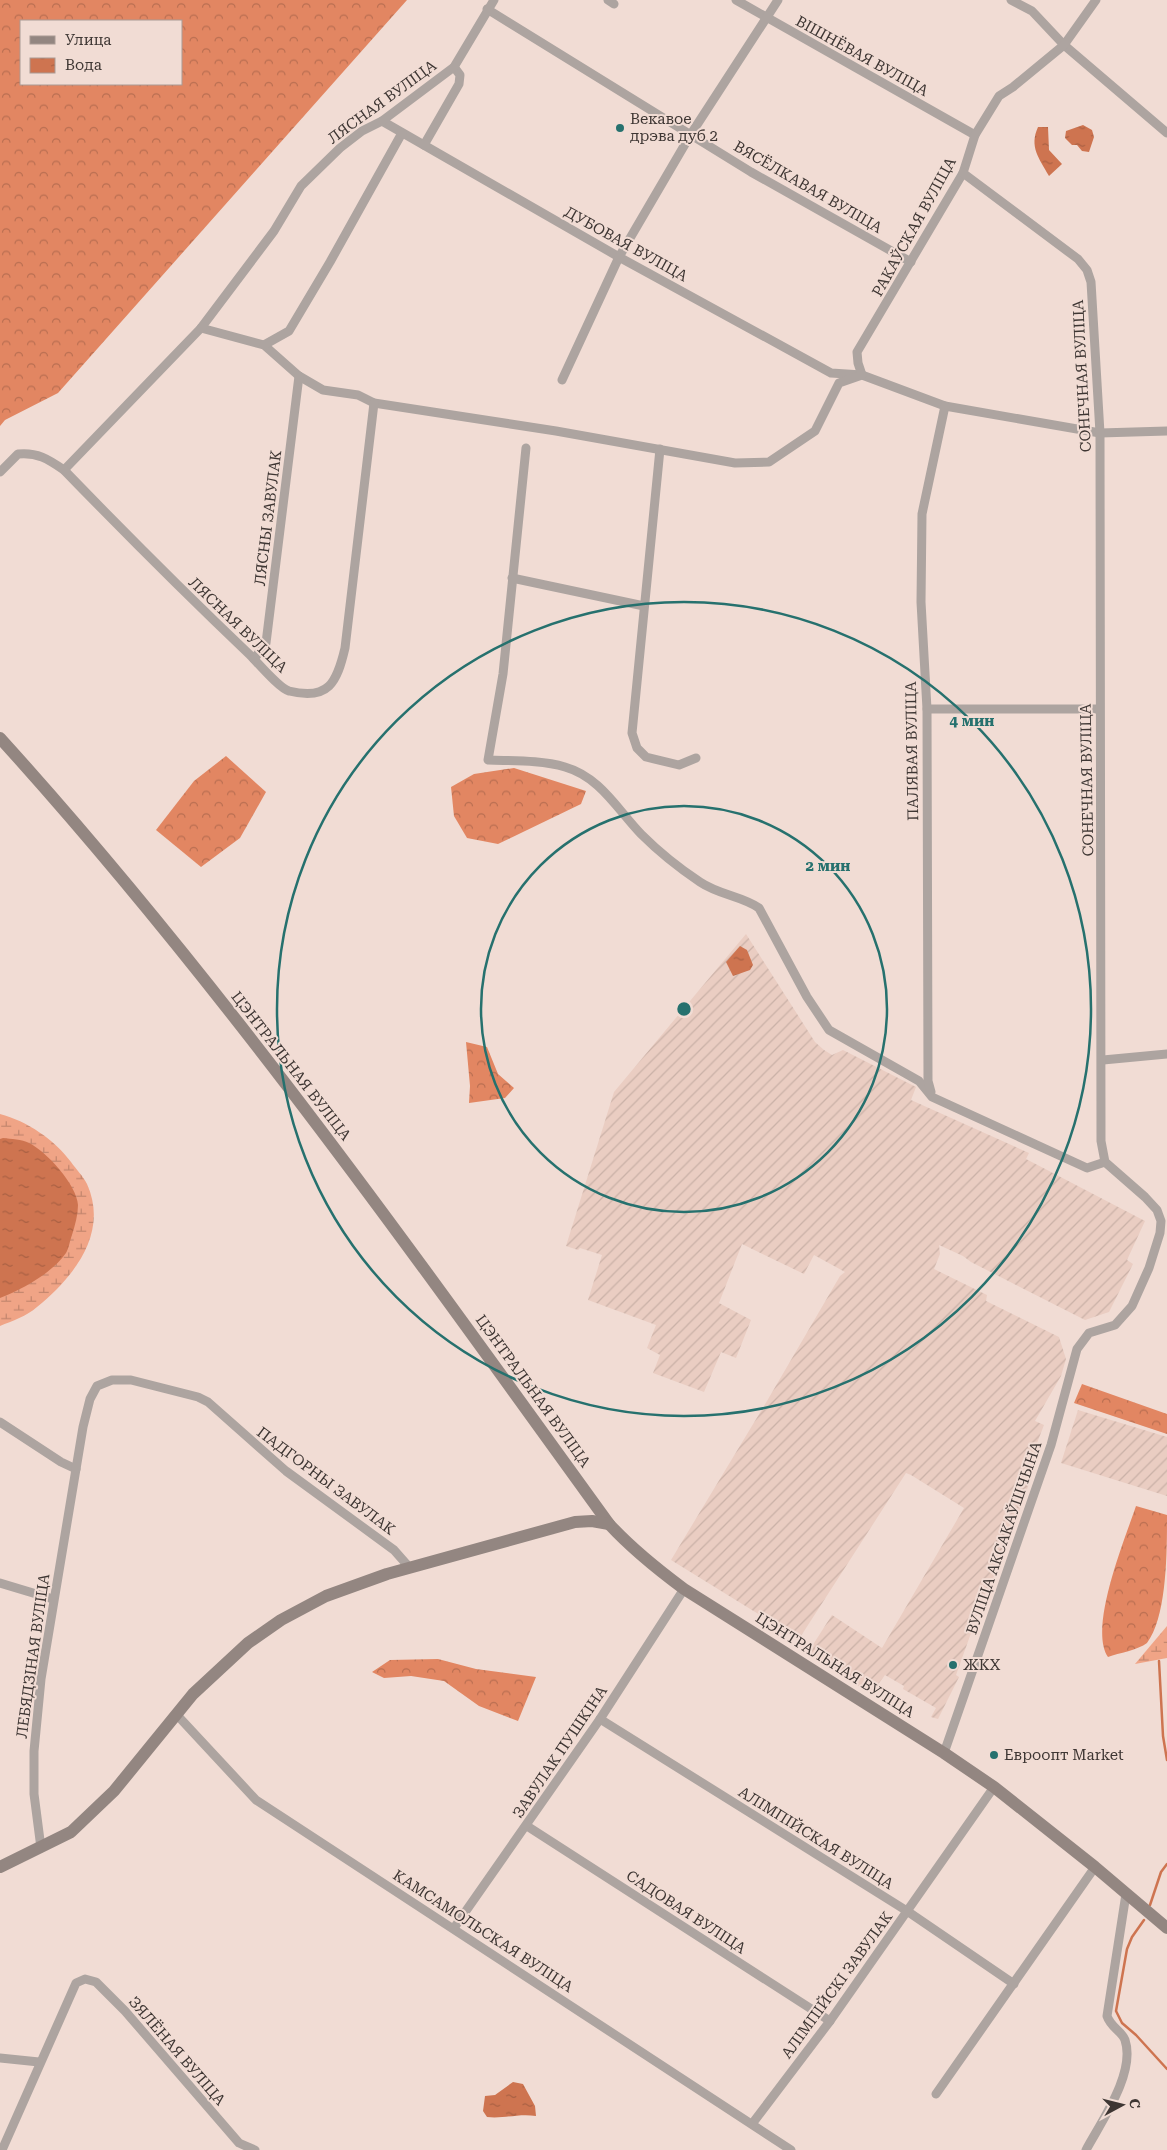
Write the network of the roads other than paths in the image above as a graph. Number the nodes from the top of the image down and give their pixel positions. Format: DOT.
graph roads {
  1 [pos="494,0"];
  2 [pos="736,0"];
  3 [pos="778,0"];
  4 [pos="1011,0"];
  5 [pos="1096,0"];
  6 [pos="488,9"];
  7 [pos="767,19"];
  8 [pos="1064,45"];
  9 [pos="454,67"];
  10 [pos="382,121"];
  11 [pos="402,132"];
  12 [pos="1167,133"];
  13 [pos="691,134"];
  14 [pos="975,135"];
  15 [pos="424,145"];
  16 [pos="963,173"];
  17 [pos="619,257"];
  18 [pos="911,262"];
  19 [pos="201,328"];
  20 [pos="264,345"];
  21 [pos="862,375"];
  22 [pos="299,376"];
  23 [pos="562,380"];
  24 [pos="374,403"];
  25 [pos="944,406"];
  26 [pos="1167,431"];
  27 [pos="1100,433"];
  28 [pos="526,448"];
  29 [pos="660,449"];
  30 [pos="64,470"];
  31 [pos="0,472"];
  32 [pos="512,578"];
  33 [pos="644,606"];
  34 [pos="254,659"];
  35 [pos="927,709"];
  36 [pos="1100,709"];
  37 [pos="0,738"];
  38 [pos="696,758"];
  39 [pos="1167,1054"];
  40 [pos="1103,1060"];
  41 [pos="932,1097"];
  42 [pos="1105,1162"];
  43 [pos="224,1418"];
  44 [pos="0,1422"];
  45 [pos="76,1469"];
  46 [pos="610,1524"];
  47 [pos="409,1567"];
  48 [pos="0,1582"];
  49 [pos="684,1589"];
  50 [pos="53,1598"];
  51 [pos="177,1716"];
  52 [pos="600,1720"];
  53 [pos="944,1753"];
  54 [pos="994,1787"];
  55 [pos="527,1826"];
  56 [pos="41,1848"];
  57 [pos="0,1867"];
  58 [pos="1095,1867"];
  59 [pos="1126,1894"];
  60 [pos="907,1911"];
  61 [pos="454,1928"];
  62 [pos="1167,1928"];
  63 [pos="1014,1984"];
  64 [pos="830,2021"];
  65 [pos="0,2058"];
  66 [pos="39,2062"];
  67 [pos="936,2094"];
  68 [pos="752,2124"];
  69 [pos="238,2147"];
  70 [pos="2,2150"];
  71 [pos="255,2150"];
  72 [pos="791,2150"];
  73 [pos="1086,2150"];
  1 -- 6 [label="street, ЛЯСНАЯ ВУЛІЦА"];
  2 -- 7 [label="street, ВІШНЁВАЯ ВУЛІЦА"];
  3 -- 7 [label="street"];
  4 -- 8 [label="street"];
  5 -- 8 [label="street, РАКАЎСКАЯ ВУЛІЦА"];
  6 -- 9 [label="street, ЛЯСНАЯ ВУЛІЦА"];
  6 -- 13 [label="street, ВЯСЁЛКАВАЯ ВУЛІЦА"];
  7 -- 13 [label="street"];
  7 -- 14 [label="street, ВІШНЁВАЯ ВУЛІЦА"];
  8 -- 12 [label="street"];
  8 -- 14 [label="street, РАКАЎСКАЯ ВУЛІЦА"];
  9 -- 10 [label="street, ЛЯСНАЯ ВУЛІЦА"];
  9 -- 15 [label="street"];
  10 -- 11 [label="street, ДУБОВАЯ ВУЛІЦА"];
  10 -- 19 [label="street, ЛЯСНАЯ ВУЛІЦА"];
  11 -- 15 [label="street, ДУБОВАЯ ВУЛІЦА"];
  11 -- 20 [label="street"];
  13 -- 17 [label="street"];
  13 -- 18 [label="street, ВЯСЁЛКАВАЯ ВУЛІЦА"];
  14 -- 16 [label="street, РАКАЎСКАЯ ВУЛІЦА"];
  15 -- 17 [label="street, ДУБОВАЯ ВУЛІЦА"];
  16 -- 18 [label="street, РАКАЎСКАЯ ВУЛІЦА"];
  16 -- 27 [label="street, СОНЕЧНАЯ ВУЛІЦА"];
  17 -- 21 [label="street, ДУБОВАЯ ВУЛІЦА"];
  17 -- 23 [label="street"];
  18 -- 21 [label="street, РАКАЎСКАЯ ВУЛІЦА"];
  19 -- 20 [label="street"];
  19 -- 30 [label="street, ЛЯСНАЯ ВУЛІЦА"];
  20 -- 22 [label="street"];
  21 -- 25 [label="street, ДУБОВАЯ ВУЛІЦА"];
  21 -- 29 [label="street"];
  22 -- 24 [label="street"];
  22 -- 34 [label="street, ЛЯСНЫ ЗАВУЛАК"];
  24 -- 29 [label="street"];
  24 -- 34 [label="street, ЛЯСНАЯ ВУЛІЦА"];
  25 -- 27 [label="street, ДУБОВАЯ ВУЛІЦА"];
  25 -- 35 [label="street, ПАЛЯВАЯ ВУЛІЦА"];
  26 -- 27 [label="street, ДУБОВАЯ ВУЛІЦА"];
  27 -- 36 [label="street, СОНЕЧНАЯ ВУЛІЦА"];
  28 -- 32 [label="street"];
  29 -- 33 [label="street"];
  30 -- 31 [label="street, ЛЯСНАЯ ВУЛІЦА"];
  30 -- 34 [label="street, ЛЯСНАЯ ВУЛІЦА"];
  32 -- 33 [label="street"];
  32 -- 41 [label="street"];
  33 -- 38 [label="street"];
  35 -- 36 [label="street"];
  35 -- 41 [label="street, ПАЛЯВАЯ ВУЛІЦА"];
  36 -- 40 [label="street, СОНЕЧНАЯ ВУЛІЦА"];
  37 -- 46 [label="street, ЦЭНТРАЛЬНАЯ ВУЛІЦА"];
  39 -- 40 [label="street"];
  40 -- 42 [label="street, СОНЕЧНАЯ ВУЛІЦА"];
  41 -- 42 [label="street"];
  42 -- 53 [label="street, ВУЛІЦА АКСАКАЎШЧЫНА"];
  43 -- 45 [label="street, ЛЕБЯДЗІНАЯ ВУЛІЦА"];
  43 -- 47 [label="street, ПАДГОРНЫ ЗАВУЛАК"];
  44 -- 45 [label="street"];
  45 -- 50 [label="street, ЛЕБЯДЗІНАЯ ВУЛІЦА"];
  46 -- 47 [label="street"];
  46 -- 49 [label="street, ЦЭНТРАЛЬНАЯ ВУЛІЦА"];
  47 -- 51 [label="street"];
  48 -- 50 [label="street"];
  49 -- 52 [label="street, ЗАВУЛАК ПУШКІНА"];
  49 -- 53 [label="street, ЦЭНТРАЛЬНАЯ ВУЛІЦА"];
  50 -- 56 [label="street, ЛЕБЯДЗІНАЯ ВУЛІЦА"];
  51 -- 56 [label="street"];
  51 -- 61 [label="street, КАМСАМОЛЬСКАЯ ВУЛІЦА"];
  52 -- 55 [label="street, ЗАВУЛАК ПУШКІНА"];
  52 -- 60 [label="street, АЛІМПІЙСКАЯ ВУЛІЦА"];
  53 -- 54 [label="street, ЦЭНТРАЛЬНАЯ ВУЛІЦА"];
  54 -- 58 [label="street, ЦЭНТРАЛЬНАЯ ВУЛІЦА"];
  54 -- 60 [label="street, АЛІМПІЙСКІ ЗАВУЛАК"];
  55 -- 61 [label="street, ЗАВУЛАК ПУШКІНА"];
  55 -- 64 [label="street, САДОВАЯ ВУЛІЦА"];
  56 -- 57 [label="street"];
  58 -- 59 [label="street, ЦЭНТРАЛЬНАЯ ВУЛІЦА"];
  58 -- 63 [label="street"];
  59 -- 62 [label="street, ЦЭНТРАЛЬНАЯ ВУЛІЦА"];
  59 -- 73 [label="street"];
  60 -- 63 [label="street, АЛІМПІЙСКАЯ ВУЛІЦА"];
  60 -- 64 [label="street, АЛІМПІЙСКІ ЗАВУЛАК"];
  61 -- 68 [label="street, КАМСАМОЛЬСКАЯ ВУЛІЦА"];
  63 -- 67 [label="street"];
  64 -- 68 [label="street, АЛІМПІЙСКІ ЗАВУЛАК"];
  65 -- 66 [label="street"];
  66 -- 69 [label="street, ЗЯЛЁНАЯ ВУЛІЦА"];
  66 -- 70 [label="street"];
  68 -- 72 [label="street, КАМСАМОЛЬСКАЯ ВУЛІЦА"];
  69 -- 71 [label="street, ЗЯЛЁНАЯ ВУЛІЦА"];
}
